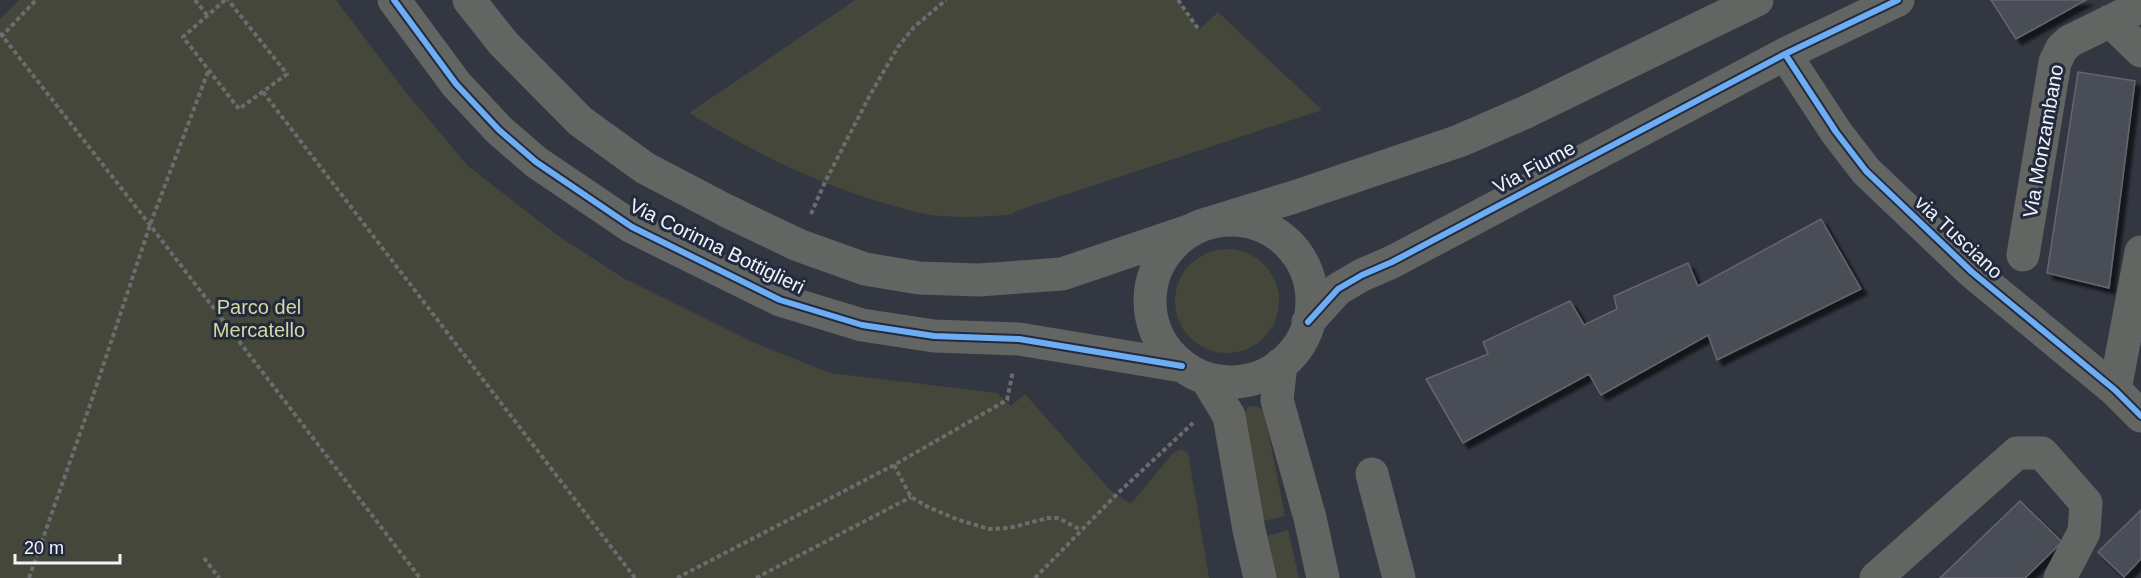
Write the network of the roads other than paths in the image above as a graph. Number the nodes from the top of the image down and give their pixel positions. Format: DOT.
graph roads {
  1 [pos="394,0"];
  2 [pos="469,0"];
  3 [pos="1757,0"];
  4 [pos="1898,0"];
  5 [pos="2141,6"];
  6 [pos="2110,21"];
  7 [pos="2141,51"];
  8 [pos="1785,54"];
  9 [pos="1204,226"];
  10 [pos="2141,252"];
  11 [pos="2023,255"];
  12 [pos="1308,322"];
  13 [pos="1281,364"];
  14 [pos="1194,372"];
  15 [pos="2115,390"];
  16 [pos="2141,416"];
  17 [pos="1372,474"];
  18 [pos="1260,578"];
  19 [pos="1323,578"];
  20 [pos="1400,578"];
  21 [pos="1876,578"];
  22 [pos="2060,578"];
  1 -- 14 [label="street, Via Corinna Bottiglieri"];
  2 -- 9 [label="street, Via Corinna Bottiglieri"];
  3 -- 9 [label="street"];
  4 -- 8 [label="street, Via Fiume"];
  5 -- 6 [label="street, Via Monzambano"];
  6 -- 7 [label="street"];
  6 -- 11 [label="street, Via Monzambano"];
  8 -- 12 [label="street, Via Fiume"];
  8 -- 15 [label="street, via Tusciano"];
  9 -- 12 [label="street"];
  9 -- 14 [label="street"];
  10 -- 15 [label="street"];
  12 -- 13 [label="street"];
  13 -- 14 [label="street"];
  13 -- 19 [label="street"];
  14 -- 18 [label="street"];
  15 -- 16 [label="street, via Tusciano"];
  17 -- 20 [label="street"];
  21 -- 22 [label="street"];
}
